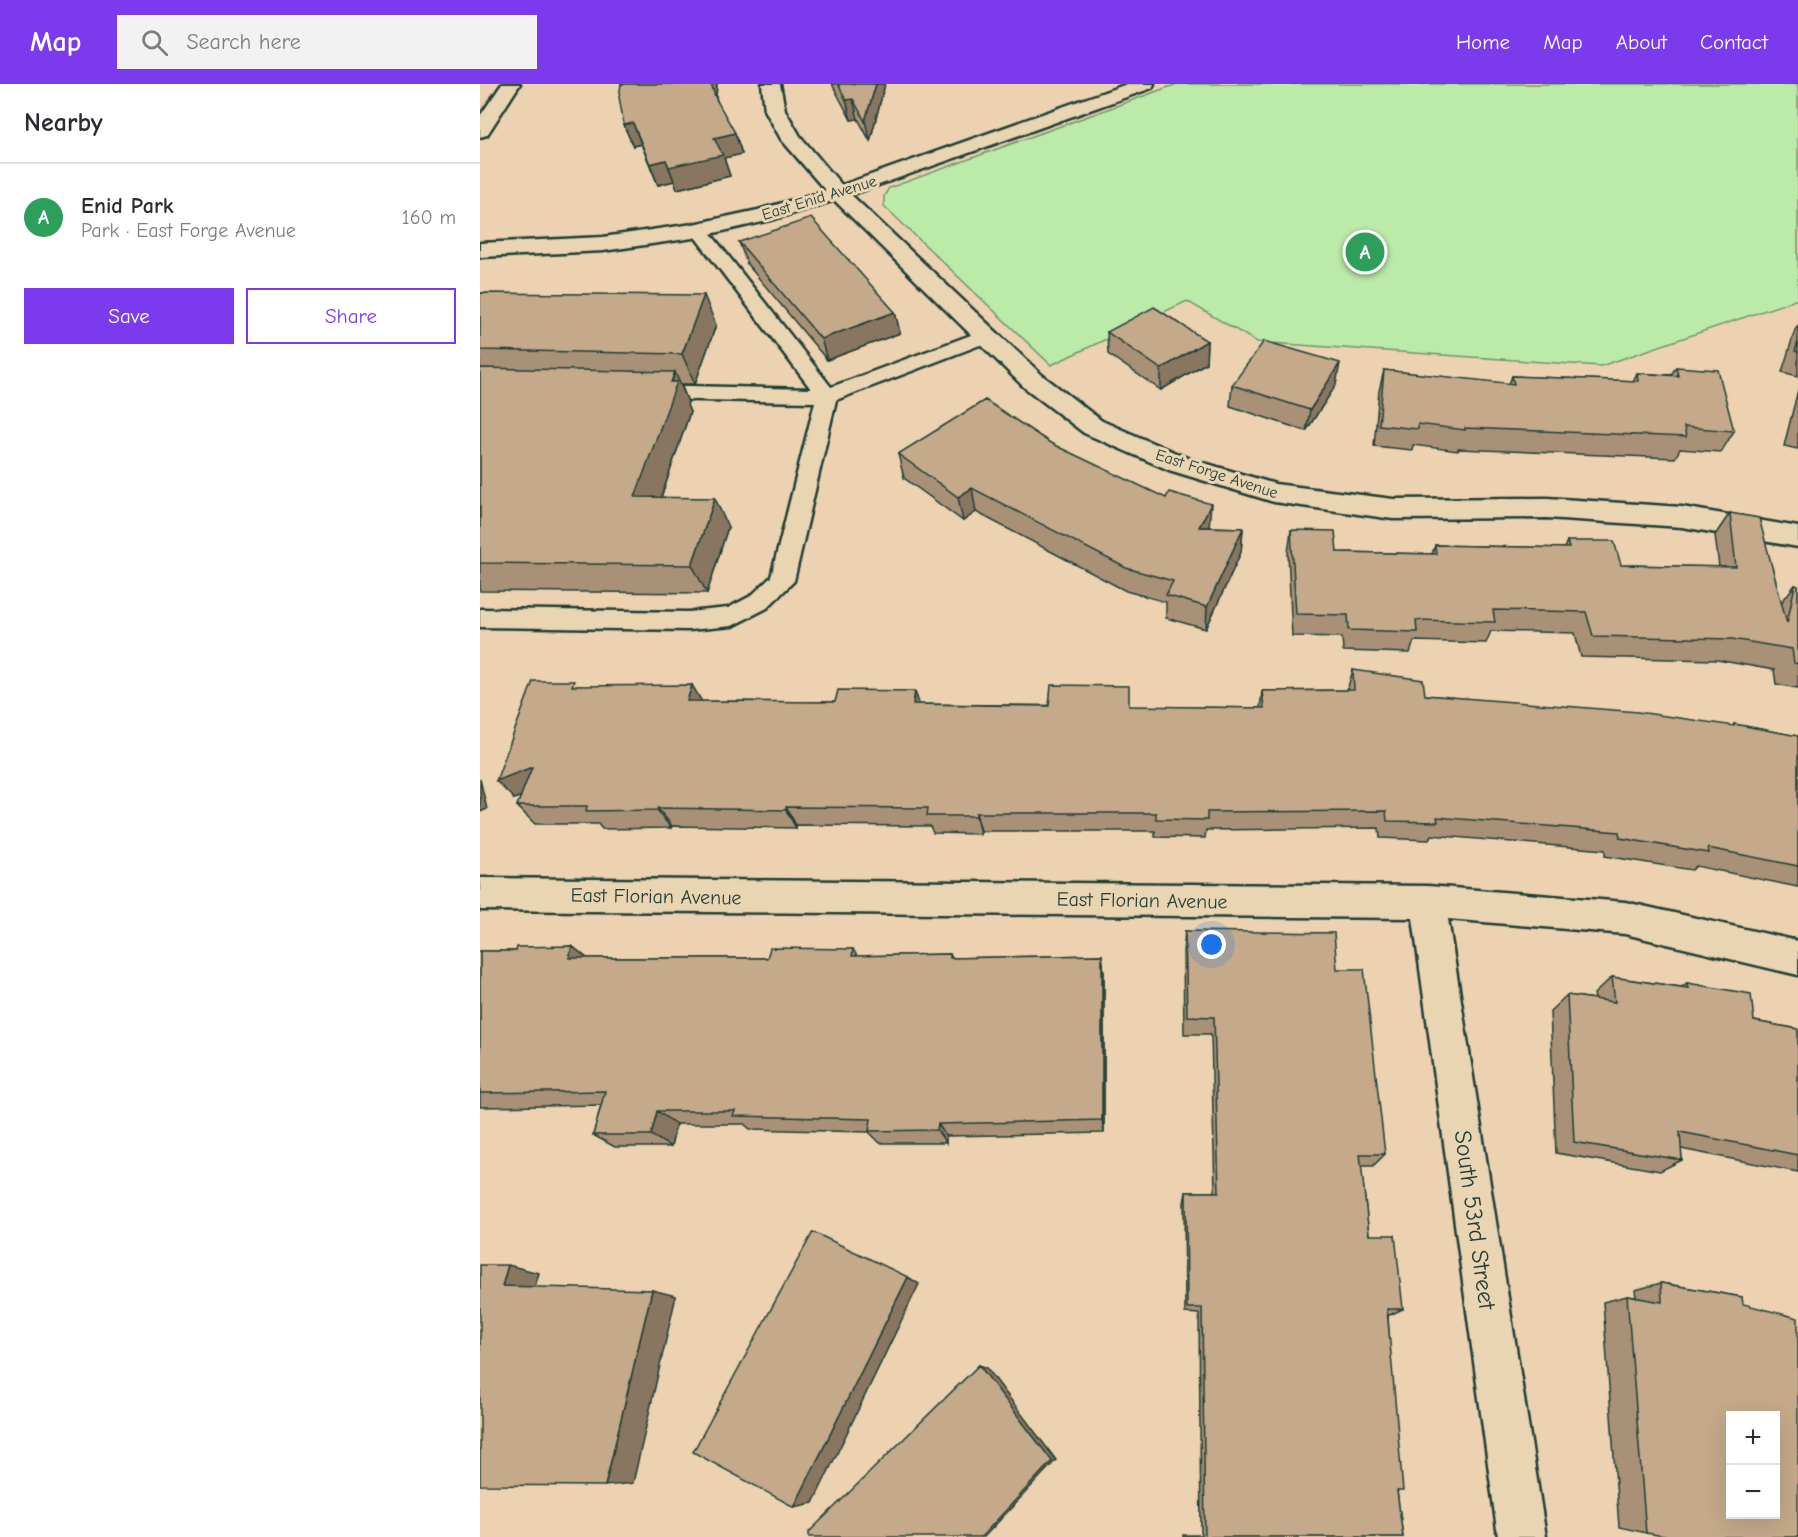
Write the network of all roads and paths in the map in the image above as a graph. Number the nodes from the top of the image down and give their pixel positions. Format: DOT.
graph roads {
  1 [pos="511,84"];
  2 [pos="771,84"];
  3 [pos="1145,84"];
  4 [pos="480,131"];
  5 [pos="838,193"];
  6 [pos="699,229"];
  7 [pos="480,250"];
  8 [pos="986,336"];
  9 [pos="624,392"];
  10 [pos="827,396"];
  11 [pos="1798,537"];
  12 [pos="480,618"];
  13 [pos="480,894"];
  14 [pos="1428,902"];
  15 [pos="1798,958"];
  16 [pos="1522,1537"];
  1 -- 4 [label="street"];
  2 -- 5 [label="street, East Forge Avenue"];
  3 -- 5 [label="street, East Enid Avenue"];
  5 -- 6 [label="street, East Enid Avenue"];
  5 -- 8 [label="street, East Forge Avenue"];
  6 -- 7 [label="street, East Enid Avenue"];
  6 -- 10 [label="lane"];
  8 -- 10 [label="lane"];
  8 -- 11 [label="street, East Forge Avenue"];
  9 -- 10 [label="lane"];
  10 -- 12 [label="lane"];
  13 -- 14 [label="street, East Florian Avenue"];
  14 -- 15 [label="street, East Florian Avenue"];
  14 -- 16 [label="street, South 53rd Street"];
}
